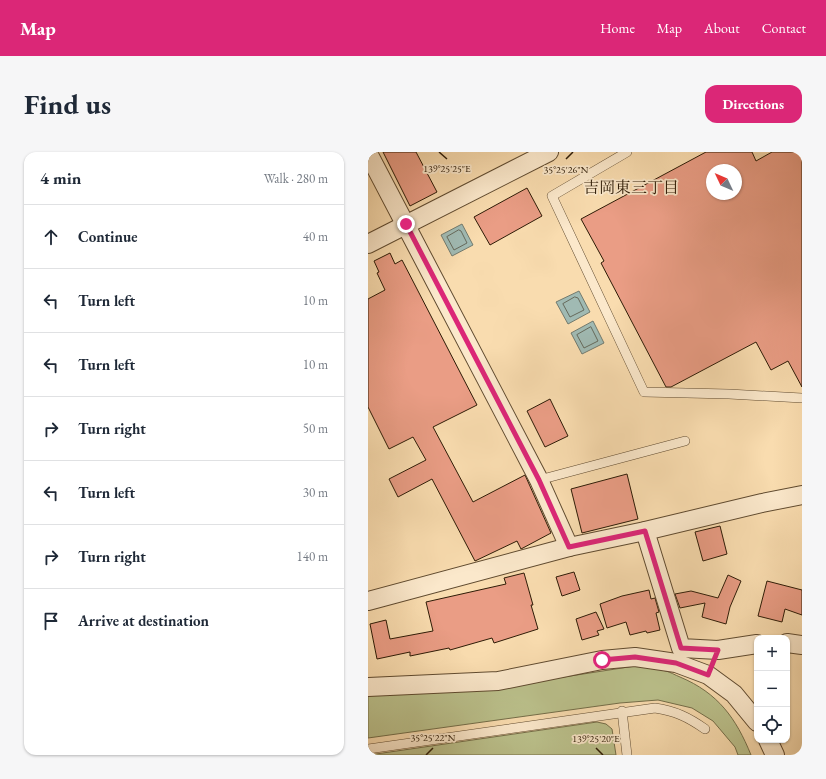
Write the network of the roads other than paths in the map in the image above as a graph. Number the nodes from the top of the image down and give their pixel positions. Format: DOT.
graph roads {
  1 [pos="549,152"];
  2 [pos="627,152"];
  3 [pos="368,153"];
  4 [pos="406,224"];
  5 [pos="368,244"];
  6 [pos="802,398"];
  7 [pos="685,442"];
  8 [pos="539,480"];
  9 [pos="802,495"];
  10 [pos="645,531"];
  11 [pos="569,547"];
  12 [pos="368,601"];
  13 [pos="790,643"];
  14 [pos="754,644"];
  15 [pos="802,645"];
  16 [pos="718,650"];
  17 [pos="708,675"];
  18 [pos="368,686"];
  19 [pos="622,711"];
  20 [pos="754,718"];
  21 [pos="705,730"];
  22 [pos="769,743"];
  23 [pos="368,749"];
  24 [pos="627,755"];
  25 [pos="775,755"];
  1 -- 4 [label="street"];
  2 -- 6 [label="lane"];
  3 -- 4 [label="street"];
  4 -- 5 [label="street"];
  4 -- 8 [label="street"];
  7 -- 8 [label="lane"];
  8 -- 11 [label="street"];
  9 -- 10 [label="street"];
  10 -- 11 [label="street"];
  10 -- 16 [label="street"];
  11 -- 12 [label="street"];
  13 -- 15 [label="street"];
  14 -- 16 [label="street"];
  16 -- 17 [label="street"];
  17 -- 18 [label="street"];
  17 -- 20 [label="street"];
  19 -- 21 [label="lane"];
  19 -- 23 [label="lane"];
  19 -- 24 [label="lane"];
  22 -- 25 [label="street"];
}
